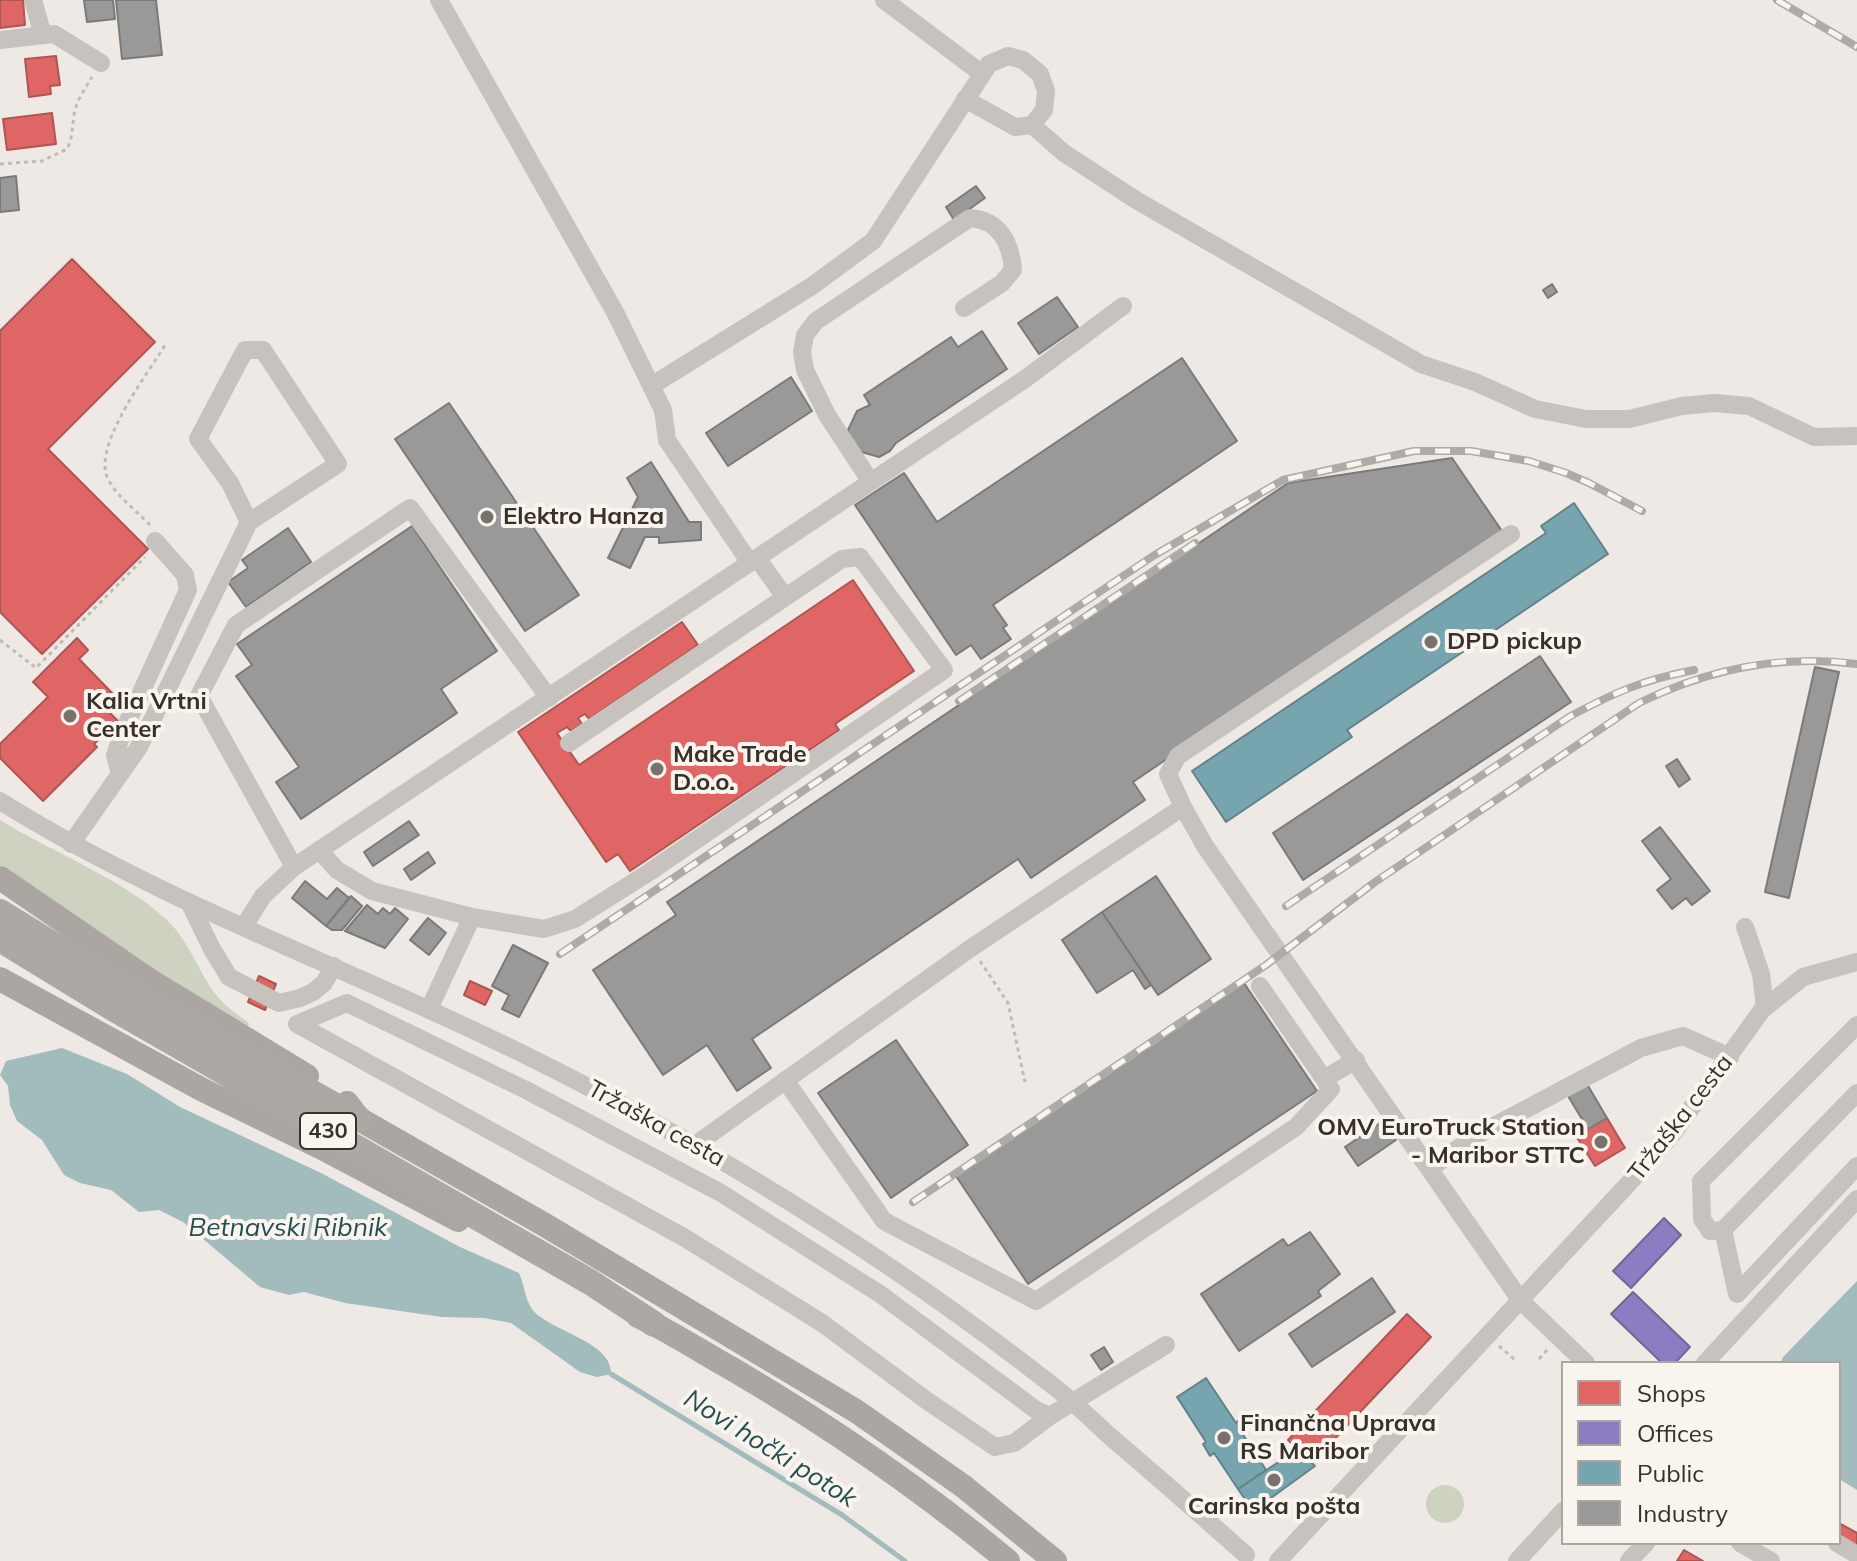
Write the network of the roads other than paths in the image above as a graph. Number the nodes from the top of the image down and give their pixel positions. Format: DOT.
graph roads {
  1 [pos="33,0"];
  2 [pos="439,0"];
  3 [pos="884,0"];
  4 [pos="43,35"];
  5 [pos="0,40"];
  6 [pos="101,63"];
  7 [pos="981,73"];
  8 [pos="965,99"];
  9 [pos="1032,125"];
  10 [pos="1123,306"];
  11 [pos="964,308"];
  12 [pos="651,386"];
  13 [pos="1857,436"];
  14 [pos="871,482"];
  15 [pos="249,522"];
  16 [pos="1511,534"];
  17 [pos="155,541"];
  18 [pos="753,560"];
  19 [pos="785,597"];
  20 [pos="549,698"];
  21 [pos="569,743"];
  22 [pos="120,774"];
  23 [pos="0,801"];
  24 [pos="1183,807"];
  25 [pos="71,844"];
  26 [pos="319,850"];
  27 [pos="294,867"];
  28 [pos="0,878"];
  29 [pos="189,902"];
  30 [pos="0,912"];
  31 [pos="472,917"];
  32 [pos="244,926"];
  33 [pos="1745,927"];
  34 [pos="0,939"];
  35 [pos="1857,962"];
  36 [pos="334,966"];
  37 [pos="0,979"];
  38 [pos="1260,986"];
  39 [pos="1765,1007"];
  40 [pos="429,1009"];
  41 [pos="1857,1025"];
  42 [pos="523,1054"];
  43 [pos="1730,1057"];
  44 [pos="1356,1060"];
  45 [pos="1324,1079"];
  46 [pos="785,1080"];
  47 [pos="509,1082"];
  48 [pos="1857,1093"];
  49 [pos="359,1119"];
  50 [pos="695,1145"];
  51 [pos="1857,1166"];
  52 [pos="1430,1168"];
  53 [pos="1857,1199"];
  54 [pos="1723,1230"];
  55 [pos="1521,1301"];
  56 [pos="654,1324"];
  57 [pos="1166,1345"];
  58 [pos="1584,1361"];
  59 [pos="1707,1361"];
  60 [pos="1073,1402"];
  61 [pos="1050,1416"];
  62 [pos="1561,1513"];
  63 [pos="1644,1545"];
  64 [pos="1743,1545"];
  65 [pos="1246,1555"];
  66 [pos="1282,1557"];
  67 [pos="1007,1560"];
  68 [pos="1055,1561"];
  69 [pos="1517,1561"];
  70 [pos="1629,1561"];
  71 [pos="1771,1561"];
  1 -- 4 [label="street"];
  2 -- 12 [label="street"];
  3 -- 7 [label="street"];
  4 -- 5 [label="street"];
  4 -- 6 [label="street"];
  7 -- 8 [label="street"];
  7 -- 9 [label="street"];
  8 -- 9 [label="street"];
  8 -- 12 [label="street"];
  9 -- 13 [label="street"];
  10 -- 14 [label="street"];
  11 -- 14 [label="street"];
  12 -- 18 [label="street"];
  14 -- 18 [label="street"];
  15 -- 15 [label="street"];
  15 -- 22 [label="street"];
  16 -- 24 [label="street"];
  17 -- 22 [label="street"];
  18 -- 19 [label="street"];
  18 -- 20 [label="street"];
  19 -- 21 [label="street"];
  19 -- 31 [label="street"];
  20 -- 26 [label="street"];
  20 -- 27 [label="street"];
  22 -- 25 [label="street"];
  23 -- 25 [label="street, Tržaška cesta"];
  24 -- 44 [label="street"];
  24 -- 46 [label="street"];
  25 -- 29 [label="street, Tržaška cesta"];
  26 -- 27 [label="street"];
  26 -- 31 [label="street"];
  27 -- 32 [label="street"];
  28 -- 49 [label="main road"];
  29 -- 32 [label="street, Tržaška cesta"];
  29 -- 36 [label="street"];
  30 -- 49 [label="highway, 430"];
  31 -- 40 [label="street"];
  32 -- 36 [label="street, Tržaška cesta"];
  33 -- 39 [label="street"];
  34 -- 56 [label="highway, 430"];
  35 -- 39 [label="street, Tržaška cesta"];
  36 -- 40 [label="street, Tržaška cesta"];
  37 -- 56 [label="main road"];
  38 -- 45 [label="street"];
  39 -- 43 [label="street, Tržaška cesta"];
  40 -- 42 [label="street, Tržaška cesta"];
  41 -- 54 [label="street"];
  42 -- 47 [label="street"];
  42 -- 50 [label="street, Tržaška cesta"];
  43 -- 52 [label="street"];
  43 -- 55 [label="street, Tržaška cesta"];
  44 -- 45 [label="street"];
  44 -- 52 [label="street"];
  45 -- 46 [label="street"];
  46 -- 50 [label="street"];
  47 -- 61 [label="street"];
  47 -- 61 [label="street"];
  48 -- 54 [label="street"];
  49 -- 68 [label="main road, 430"];
  50 -- 60 [label="street, Tržaška cesta"];
  51 -- 54 [label="street"];
  52 -- 55 [label="street"];
  53 -- 59 [label="street"];
  55 -- 58 [label="street"];
  55 -- 66 [label="street, Tržaška cesta"];
  56 -- 67 [label="main road, 430"];
  57 -- 60 [label="street"];
  60 -- 61 [label="street"];
  60 -- 65 [label="street, Tržaška cesta"];
  62 -- 69 [label="street"];
  63 -- 70 [label="street"];
  64 -- 71 [label="street"];
}
